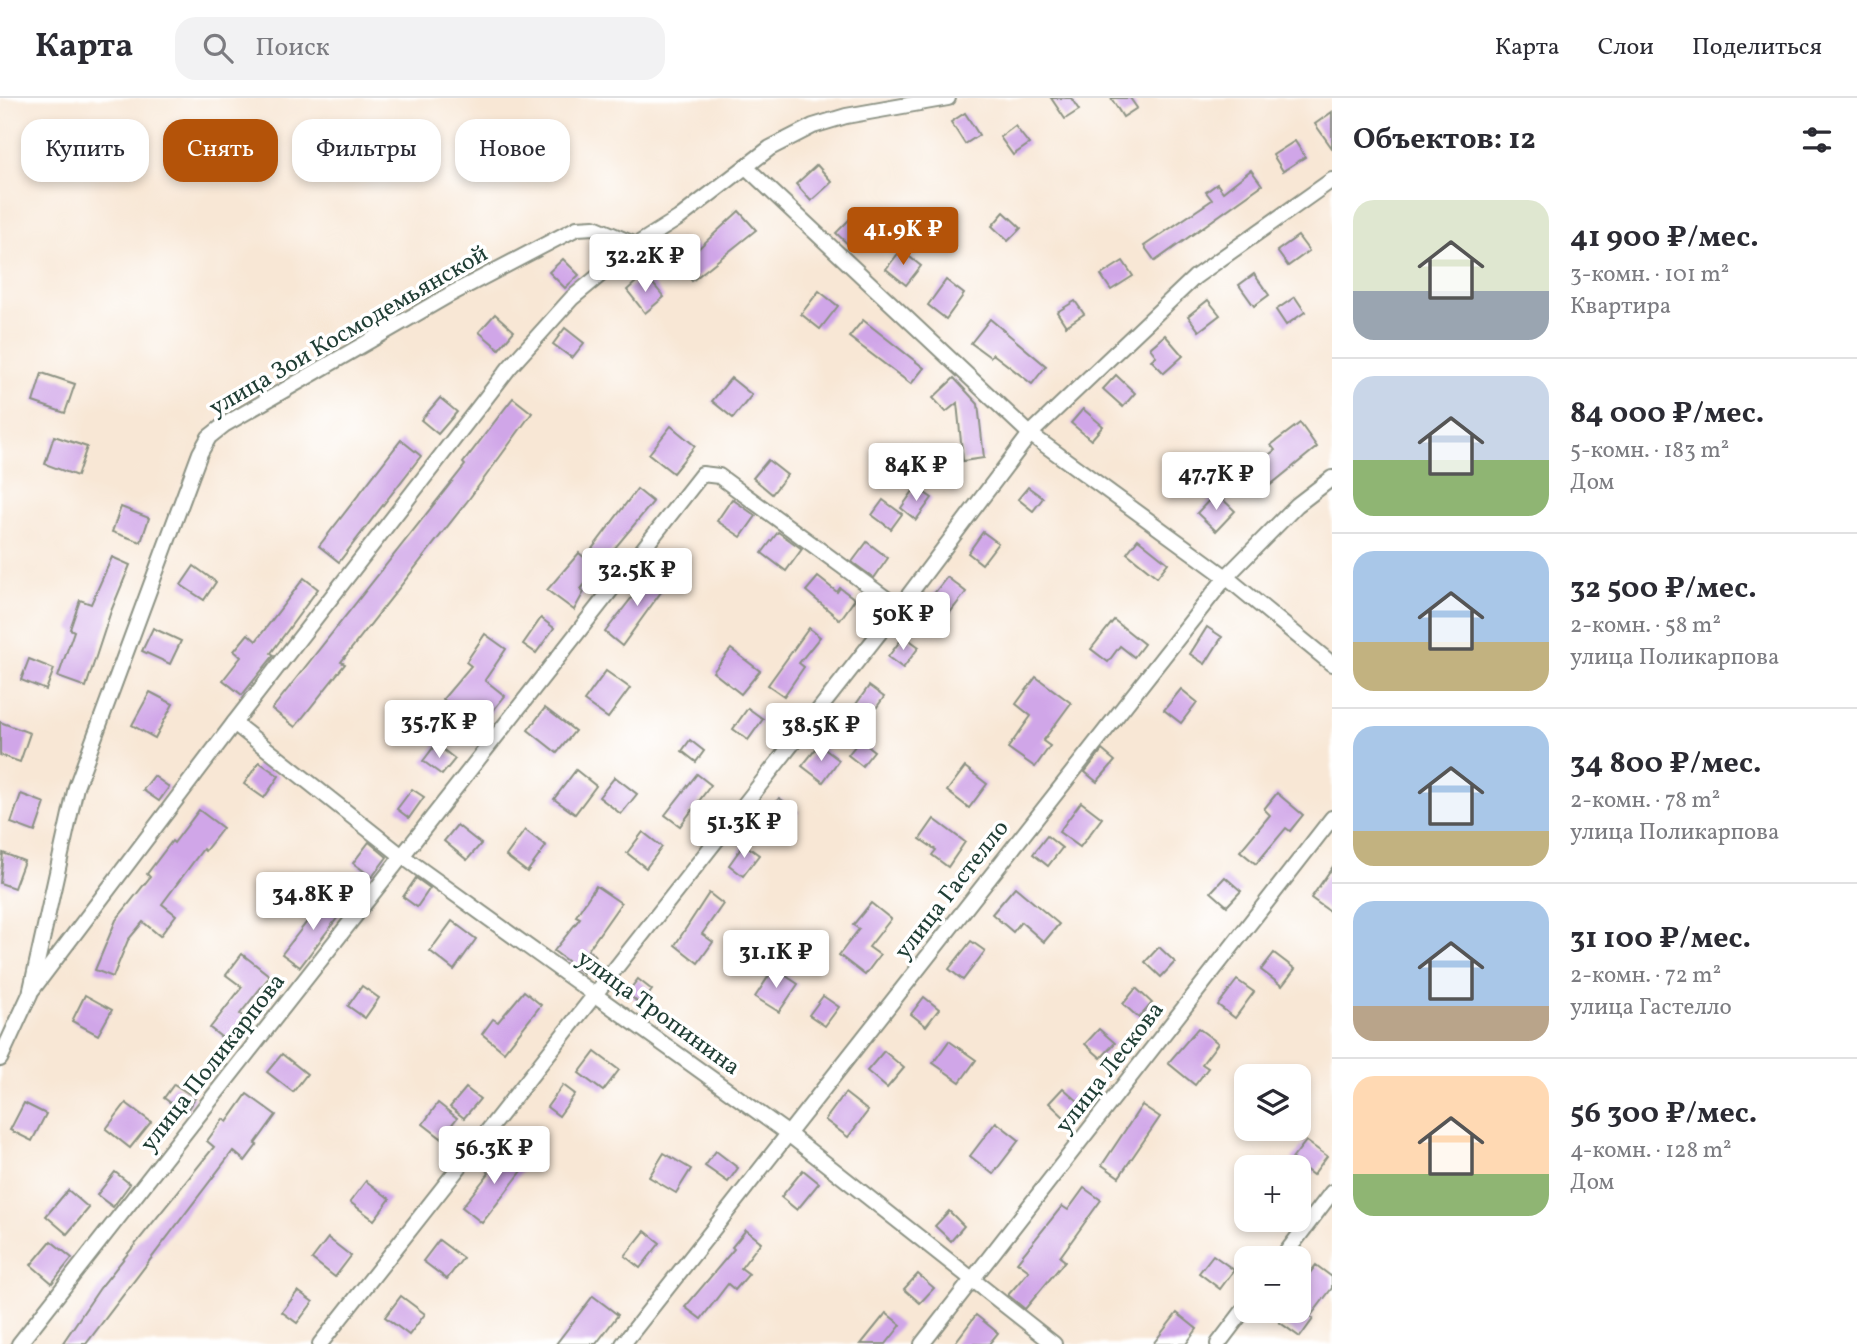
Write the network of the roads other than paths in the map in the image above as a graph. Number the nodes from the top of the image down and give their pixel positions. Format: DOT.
graph roads {
  1 [pos="948,98"];
  2 [pos="747,168"];
  3 [pos="1332,180"];
  4 [pos="636,245"];
  5 [pos="1030,434"];
  6 [pos="1332,478"];
  7 [pos="1226,576"];
  8 [pos="899,608"];
  9 [pos="1332,664"];
  10 [pos="234,723"];
  11 [pos="1332,818"];
  12 [pos="402,856"];
  13 [pos="30,994"];
  14 [pos="596,994"];
  15 [pos="0,1059"];
  16 [pos="787,1133"];
  17 [pos="1332,1192"];
  18 [pos="1291,1246"];
  19 [pos="973,1280"];
  20 [pos="1234,1323"];
  21 [pos="19,1344"];
  22 [pos="320,1344"];
  23 [pos="623,1344"];
  24 [pos="922,1344"];
  25 [pos="1054,1344"];
  26 [pos="1218,1344"];
  1 -- 2 [label="street"];
  2 -- 4 [label="street"];
  2 -- 5 [label="street"];
  3 -- 5 [label="street"];
  4 -- 10 [label="street"];
  4 -- 13 [label="street, улица Зои Космодемьянской"];
  5 -- 7 [label="street"];
  5 -- 8 [label="street"];
  6 -- 7 [label="street, улица Гастелло"];
  7 -- 9 [label="street"];
  7 -- 16 [label="street, улица Гастелло"];
  8 -- 12 [label="street, улица Поликарпова"];
  8 -- 14 [label="street"];
  10 -- 12 [label="street, улица Тропинина"];
  10 -- 13 [label="street"];
  11 -- 19 [label="street, улица Лескова"];
  12 -- 14 [label="street, улица Тропинина"];
  12 -- 21 [label="street, улица Поликарпова"];
  13 -- 15 [label="street, улица Зои Космодемьянской"];
  14 -- 16 [label="street, улица Тропинина"];
  14 -- 22 [label="street"];
  16 -- 19 [label="street, улица Тропинина"];
  16 -- 23 [label="street, улица Гастелло"];
  17 -- 18 [label="street"];
  19 -- 24 [label="street, улица Лескова"];
  19 -- 25 [label="street, улица Тропинина"];
  20 -- 26 [label="street"];
}
